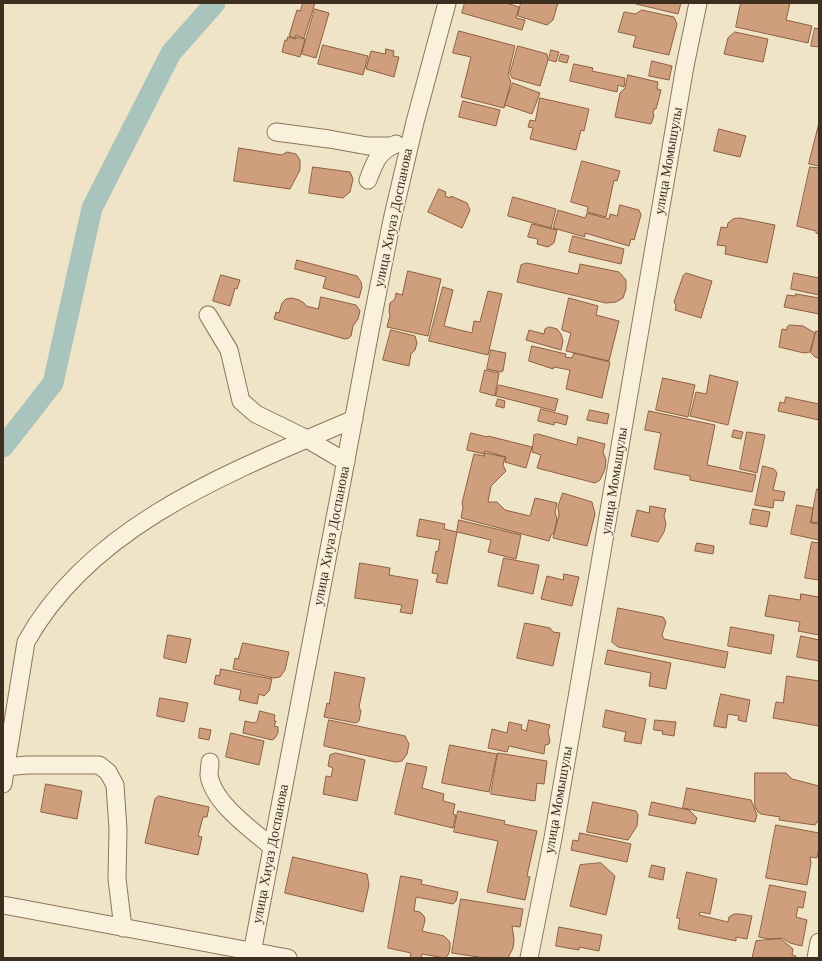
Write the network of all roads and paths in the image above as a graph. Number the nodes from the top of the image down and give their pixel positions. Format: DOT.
graph roads {
  1 [pos="447,3"];
  2 [pos="698,3"];
  3 [pos="276,132"];
  4 [pos="411,139"];
  5 [pos="390,146"];
  6 [pos="368,180"];
  7 [pos="208,315"];
  8 [pos="354,419"];
  9 [pos="306,439"];
  10 [pos="346,462"];
  11 [pos="210,762"];
  12 [pos="5,767"];
  13 [pos="3,784"];
  14 [pos="272,847"];
  15 [pos="3,905"];
  16 [pos="123,928"];
  17 [pos="819,942"];
  18 [pos="252,955"];
  19 [pos="288,958"];
  20 [pos="529,958"];
  21 [pos="816,958"];
  1 -- 4 [label="street, улица Хиуаз Доспанова"];
  2 -- 20 [label="street, улица Момышулы"];
  3 -- 5 [label="street"];
  4 -- 5 [label="street"];
  4 -- 8 [label="street, улица Хиуаз Доспанова"];
  5 -- 6 [label="street"];
  7 -- 9 [label="street"];
  8 -- 9 [label="street"];
  8 -- 10 [label="street, улица Хиуаз Доспанова"];
  9 -- 10 [label="street"];
  9 -- 12 [label="street"];
  10 -- 14 [label="street, улица Хиуаз Доспанова"];
  11 -- 14 [label="street"];
  12 -- 13 [label="street"];
  12 -- 16 [label="street"];
  14 -- 18 [label="street, улица Хиуаз Доспанова"];
  15 -- 16 [label="street"];
  16 -- 18 [label="street"];
  17 -- 21 [label="street"];
  18 -- 19 [label="street"];
}
